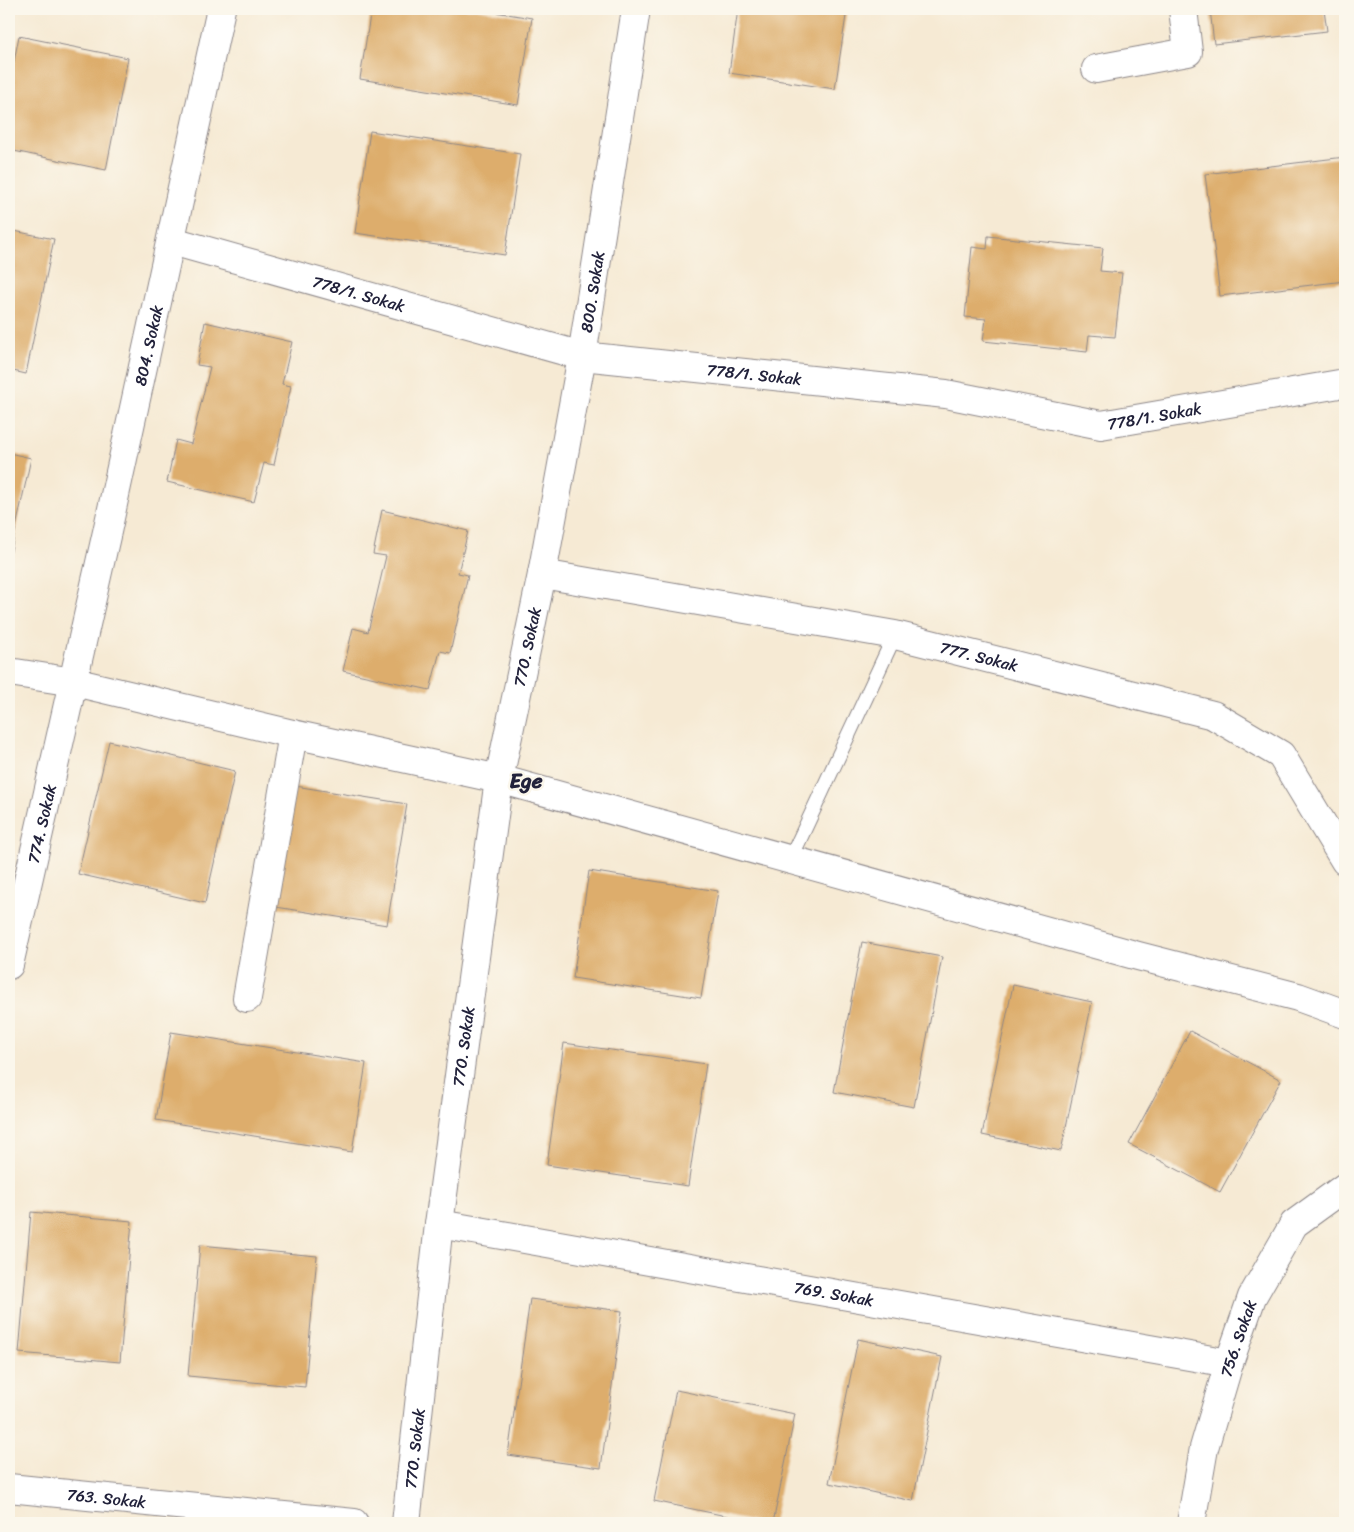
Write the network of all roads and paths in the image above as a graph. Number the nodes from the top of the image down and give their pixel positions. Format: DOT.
graph roads {
  1 [pos="636,9"];
  2 [pos="1183,9"];
  3 [pos="215,10"];
  4 [pos="1096,69"];
  5 [pos="172,242"];
  6 [pos="582,356"];
  7 [pos="1345,383"];
  8 [pos="542,574"];
  9 [pos="895,635"];
  10 [pos="9,672"];
  11 [pos="74,682"];
  12 [pos="293,734"];
  13 [pos="500,779"];
  14 [pos="790,860"];
  15 [pos="1345,861"];
  16 [pos="9,965"];
  17 [pos="247,998"];
  18 [pos="1345,1014"];
  19 [pos="1345,1187"];
  20 [pos="439,1224"];
  21 [pos="1229,1362"];
  22 [pos="9,1488"];
  23 [pos="354,1523"];
  24 [pos="406,1523"];
  25 [pos="1191,1523"];
  1 -- 6 [label="street, 800. Sokak"];
  2 -- 4 [label="street"];
  3 -- 5 [label="street, 804. Sokak"];
  5 -- 6 [label="street, 778/1. Sokak"];
  5 -- 11 [label="street, 804. Sokak"];
  6 -- 7 [label="street, 778/1. Sokak"];
  6 -- 8 [label="street, 800. Sokak"];
  8 -- 9 [label="street, 777. Sokak"];
  8 -- 13 [label="street, 770. Sokak"];
  9 -- 14 [label="lane"];
  9 -- 15 [label="street, 777. Sokak"];
  10 -- 11 [label="street"];
  11 -- 12 [label="street"];
  11 -- 16 [label="street, 774. Sokak"];
  12 -- 13 [label="street"];
  12 -- 17 [label="street"];
  13 -- 14 [label="street"];
  13 -- 20 [label="street, 770. Sokak"];
  14 -- 18 [label="street"];
  19 -- 21 [label="street, 756. Sokak"];
  20 -- 21 [label="street, 769. Sokak"];
  20 -- 24 [label="street, 770. Sokak"];
  21 -- 25 [label="street, 756. Sokak"];
  22 -- 23 [label="street, 763. Sokak"];
}
